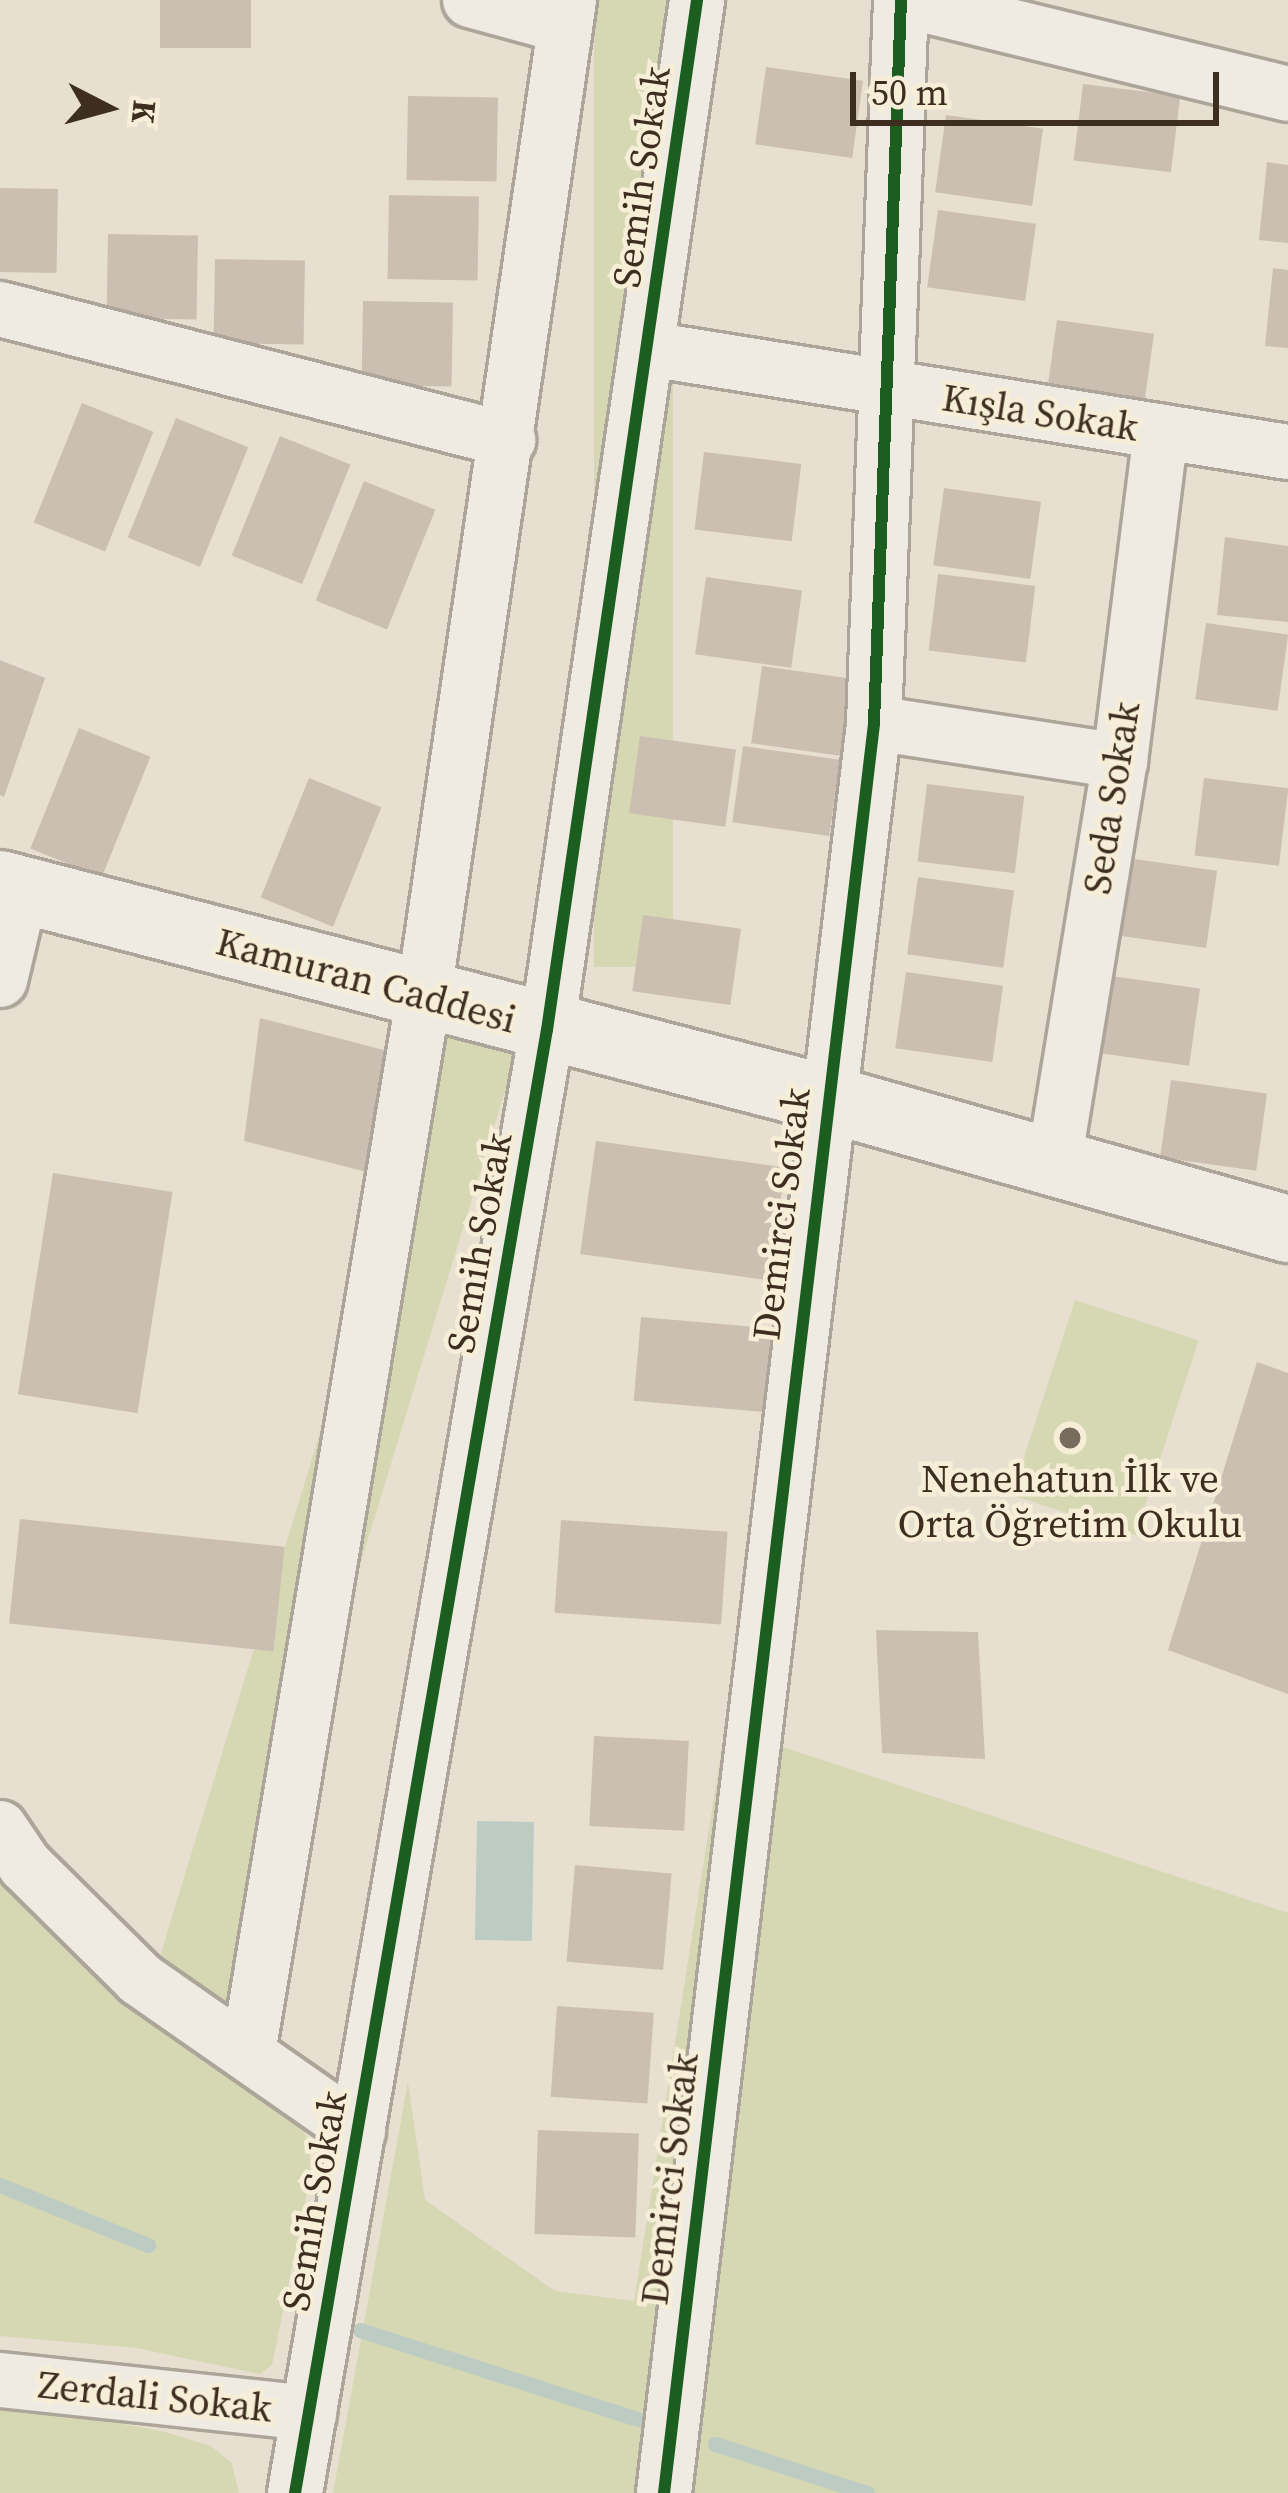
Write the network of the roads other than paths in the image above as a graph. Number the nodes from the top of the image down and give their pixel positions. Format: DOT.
graph roads {
  1 [pos="470,0"];
  2 [pos="697,0"];
  3 [pos="902,0"];
  4 [pos="567,13"];
  5 [pos="1288,94"];
  6 [pos="0,309"];
  7 [pos="650,349"];
  8 [pos="888,388"];
  9 [pos="1161,432"];
  10 [pos="508,440"];
  11 [pos="1288,452"];
  12 [pos="874,722"];
  13 [pos="1120,761"];
  14 [pos="11,888"];
  15 [pos="0,980"];
  16 [pos="424,994"];
  17 [pos="547,1030"];
  18 [pos="825,1099"];
  19 [pos="1054,1163"];
  20 [pos="1287,1219"];
  21 [pos="0,1828"];
  22 [pos="248,2053"];
  23 [pos="358,2131"];
  24 [pos="0,2380"];
  25 [pos="309,2413"];
  26 [pos="295,2493"];
  27 [pos="664,2493"];
  1 -- 4 [label="street"];
  2 -- 7 [label="street, Semih Sokak"];
  3 -- 5 [label="street"];
  3 -- 8 [label="street, Demirci Sokak"];
  4 -- 10 [label="street"];
  6 -- 10 [label="street"];
  7 -- 8 [label="street, Kışla Sokak"];
  7 -- 17 [label="street, Semih Sokak"];
  8 -- 9 [label="street, Kışla Sokak"];
  8 -- 12 [label="street, Demirci Sokak"];
  9 -- 11 [label="street, Kışla Sokak"];
  9 -- 13 [label="street, Seda Sokak"];
  10 -- 16 [label="street"];
  12 -- 13 [label="street"];
  12 -- 18 [label="street, Demirci Sokak"];
  13 -- 19 [label="street, Seda Sokak"];
  14 -- 15 [label="street"];
  14 -- 16 [label="street, Kamuran Caddesi"];
  16 -- 17 [label="street, Kamuran Caddesi"];
  16 -- 22 [label="street"];
  17 -- 18 [label="street, Kamuran Caddesi"];
  17 -- 23 [label="street, Semih Sokak"];
  18 -- 19 [label="street, Kamuran Caddesi"];
  18 -- 27 [label="street, Demirci Sokak"];
  19 -- 20 [label="street, Kamuran Caddesi"];
  21 -- 22 [label="street"];
  22 -- 23 [label="street"];
  23 -- 25 [label="street, Semih Sokak"];
  24 -- 25 [label="street, Zerdali Sokak"];
  25 -- 26 [label="street, Semih Sokak"];
}
